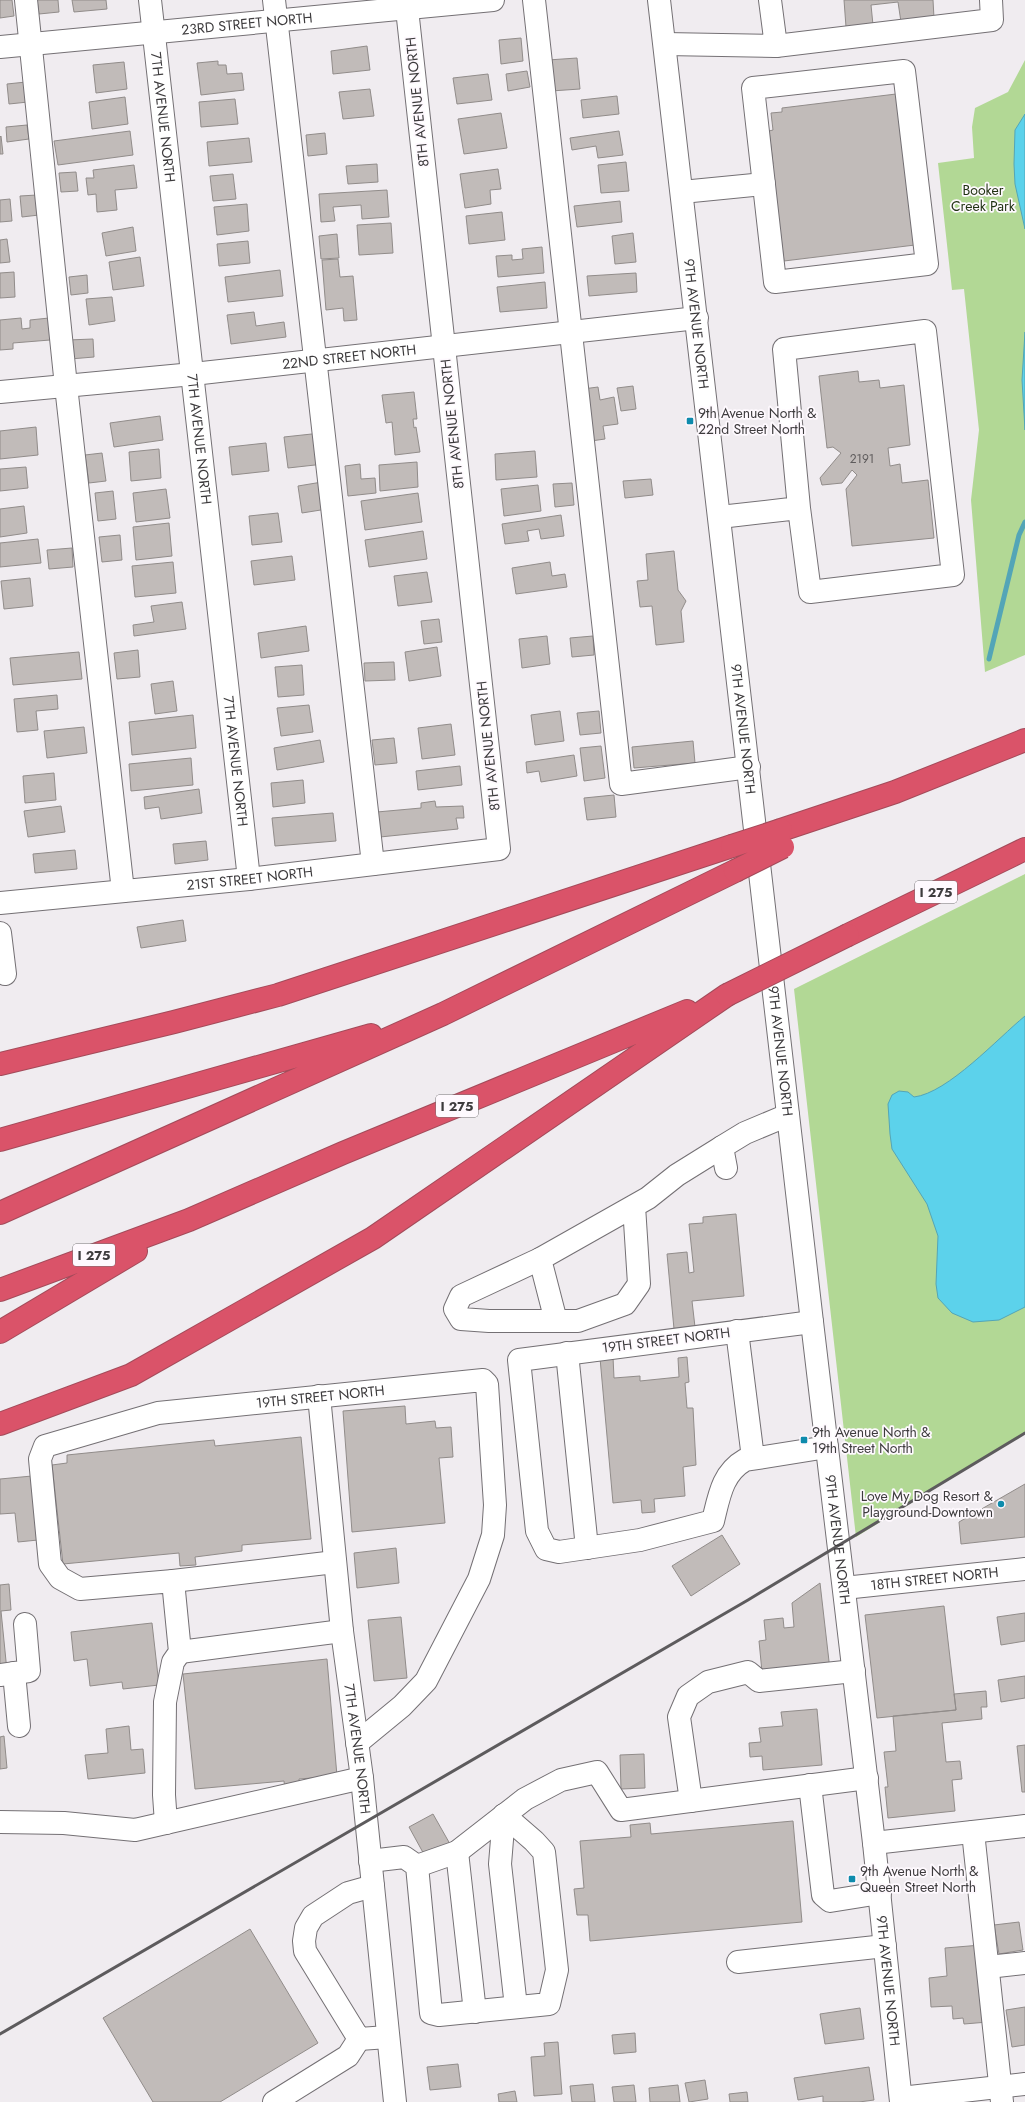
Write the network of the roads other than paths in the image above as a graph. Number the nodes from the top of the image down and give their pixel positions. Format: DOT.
graph roads {
  1 [pos="26,0"];
  2 [pos="150,0"];
  3 [pos="493,0"];
  4 [pos="534,0"];
  5 [pos="660,0"];
  6 [pos="770,0"];
  7 [pos="991,0"];
  8 [pos="406,5"];
  9 [pos="275,10"];
  10 [pos="153,31"];
  11 [pos="31,43"];
  12 [pos="665,44"];
  13 [pos="776,46"];
  14 [pos="0,47"];
  15 [pos="764,184"];
  16 [pos="682,192"];
  17 [pos="697,318"];
  18 [pos="570,334"];
  19 [pos="444,347"];
  20 [pos="316,361"];
  21 [pos="193,374"];
  22 [pos="66,386"];
  23 [pos="0,392"];
  24 [pos="799,508"];
  25 [pos="720,517"];
  26 [pos="1025,740"];
  27 [pos="749,767"];
  28 [pos="782,839"];
  29 [pos="499,849"];
  30 [pos="1025,849"];
  31 [pos="373,864"];
  32 [pos="249,878"];
  33 [pos="123,891"];
  34 [pos="0,903"];
  35 [pos="0,933"];
  36 [pos="4,974"];
  37 [pos="727,995"];
  38 [pos="443,1014"];
  39 [pos="0,1064"];
  40 [pos="788,1115"];
  41 [pos="0,1140"];
  42 [pos="722,1147"];
  43 [pos="726,1168"];
  44 [pos="634,1206"];
  45 [pos="0,1213"];
  46 [pos="188,1220"];
  47 [pos="540,1259"];
  48 [pos="0,1290"];
  49 [pos="556,1321"];
  50 [pos="812,1322"];
  51 [pos="737,1331"];
  52 [pos="0,1332"];
  53 [pos="567,1353"];
  54 [pos="319,1396"];
  55 [pos="0,1424"];
  56 [pos="827,1447"];
  57 [pos="753,1458"];
  58 [pos="587,1548"];
  59 [pos="335,1562"];
  60 [pos="1025,1569"];
  61 [pos="173,1581"];
  62 [pos="844,1588"];
  63 [pos="25,1624"];
  64 [pos="342,1630"];
  65 [pos="180,1652"];
  66 [pos="854,1671"];
  67 [pos="7,1674"];
  68 [pos="19,1726"];
  69 [pos="357,1743"];
  70 [pos="362,1778"];
  71 [pos="867,1778"];
  72 [pos="810,1785"];
  73 [pos="691,1801"];
  74 [pos="504,1815"];
  75 [pos="0,1822"];
  76 [pos="166,1823"];
  77 [pos="1025,1826"];
  78 [pos="973,1832"];
  79 [pos="874,1843"];
  80 [pos="457,1852"];
  81 [pos="370,1861"];
  82 [pos="417,1866"];
  83 [pos="373,1886"];
  84 [pos="880,1893"];
  85 [pos="885,1946"];
  86 [pos="738,1962"];
  87 [pos="1025,1963"];
  88 [pos="988,1967"];
  89 [pos="516,2007"];
  90 [pos="475,2012"];
  91 [pos="388,2037"];
  92 [pos="359,2039"];
  93 [pos="1025,2084"];
  94 [pos="1002,2094"];
  95 [pos="901,2100"];
  96 [pos="274,2102"];
  97 [pos="395,2102"];
  1 -- 11 [label="street"];
  2 -- 10 [label="street, 7TH AVENUE NORTH"];
  3 -- 8 [label="street, 23RD STREET NORTH"];
  4 -- 18 [label="street"];
  5 -- 12 [label="street, 9TH AVENUE NORTH"];
  6 -- 13 [label="street"];
  7 -- 13 [label="street"];
  8 -- 9 [label="street, 23RD STREET NORTH"];
  8 -- 19 [label="street, 8TH AVENUE NORTH"];
  9 -- 10 [label="street, 23RD STREET NORTH"];
  9 -- 20 [label="street"];
  10 -- 11 [label="street, 23RD STREET NORTH"];
  10 -- 21 [label="street, 7TH AVENUE NORTH"];
  11 -- 14 [label="street, 23RD STREET NORTH"];
  11 -- 22 [label="street"];
  12 -- 13 [label="street"];
  12 -- 16 [label="street, 9TH AVENUE NORTH"];
  15 -- 15 [label="street"];
  15 -- 16 [label="street"];
  16 -- 17 [label="street, 9TH AVENUE NORTH"];
  17 -- 18 [label="street, 22ND STREET NORTH"];
  17 -- 25 [label="street, 9TH AVENUE NORTH"];
  18 -- 19 [label="street, 22ND STREET NORTH"];
  18 -- 27 [label="street"];
  19 -- 20 [label="street, 22ND STREET NORTH"];
  19 -- 29 [label="street, 8TH AVENUE NORTH"];
  20 -- 21 [label="street, 22ND STREET NORTH"];
  20 -- 31 [label="street"];
  21 -- 22 [label="street, 22ND STREET NORTH"];
  21 -- 32 [label="street, 7TH AVENUE NORTH"];
  22 -- 23 [label="street, 22ND STREET NORTH"];
  22 -- 33 [label="street"];
  24 -- 24 [label="street"];
  24 -- 25 [label="street"];
  25 -- 27 [label="street, 9TH AVENUE NORTH"];
  26 -- 28 [label="highway"];
  27 -- 40 [label="street, 9TH AVENUE NORTH"];
  28 -- 38 [label="highway, bridge"];
  28 -- 39 [label="highway, bridge"];
  29 -- 31 [label="street, 21ST STREET NORTH"];
  30 -- 37 [label="highway, I 275, bridge"];
  31 -- 32 [label="street, 21ST STREET NORTH"];
  32 -- 33 [label="street, 21ST STREET NORTH"];
  33 -- 34 [label="street, 21ST STREET NORTH"];
  35 -- 36 [label="street"];
  37 -- 46 [label="highway, I 275"];
  37 -- 55 [label="highway"];
  38 -- 41 [label="highway"];
  38 -- 45 [label="highway"];
  40 -- 42 [label="street"];
  40 -- 50 [label="street, 9TH AVENUE NORTH"];
  42 -- 43 [label="street"];
  42 -- 44 [label="street"];
  44 -- 47 [label="street"];
  44 -- 49 [label="street"];
  46 -- 48 [label="highway, I 275"];
  46 -- 52 [label="highway"];
  47 -- 49 [label="street"];
  47 -- 49 [label="street"];
  50 -- 51 [label="street, 19TH STREET NORTH"];
  50 -- 56 [label="street, 9TH AVENUE NORTH"];
  51 -- 53 [label="street, 19TH STREET NORTH"];
  51 -- 57 [label="street"];
  53 -- 58 [label="street"];
  53 -- 58 [label="street, 19TH STREET NORTH"];
  54 -- 59 [label="street, 7TH AVENUE NORTH"];
  54 -- 61 [label="street, 19TH STREET NORTH"];
  54 -- 69 [label="street, 19TH STREET NORTH"];
  56 -- 57 [label="street"];
  56 -- 62 [label="street, 9TH AVENUE NORTH"];
  57 -- 58 [label="street"];
  59 -- 61 [label="street"];
  59 -- 64 [label="street, 7TH AVENUE NORTH"];
  60 -- 62 [label="street, 18TH STREET NORTH"];
  61 -- 65 [label="street"];
  62 -- 66 [label="street, 9TH AVENUE NORTH"];
  63 -- 67 [label="street"];
  64 -- 65 [label="street"];
  64 -- 69 [label="street, 7TH AVENUE NORTH"];
  65 -- 76 [label="street"];
  66 -- 71 [label="street, 9TH AVENUE NORTH"];
  66 -- 73 [label="street"];
  67 -- 68 [label="street"];
  69 -- 70 [label="street, 7TH AVENUE NORTH"];
  70 -- 76 [label="street"];
  70 -- 81 [label="street, 7TH AVENUE NORTH"];
  71 -- 72 [label="street"];
  71 -- 79 [label="street, 9TH AVENUE NORTH"];
  72 -- 73 [label="street"];
  72 -- 84 [label="street"];
  73 -- 74 [label="street"];
  74 -- 80 [label="street"];
  74 -- 89 [label="street"];
  74 -- 89 [label="street"];
  75 -- 76 [label="street"];
  77 -- 78 [label="street"];
  78 -- 79 [label="street"];
  78 -- 88 [label="street"];
  79 -- 84 [label="street, 9TH AVENUE NORTH"];
  80 -- 82 [label="street"];
  80 -- 90 [label="street"];
  81 -- 82 [label="street"];
  81 -- 83 [label="street, 7TH AVENUE NORTH"];
  82 -- 90 [label="street"];
  83 -- 91 [label="street, 7TH AVENUE NORTH"];
  83 -- 92 [label="street"];
  84 -- 85 [label="street, 9TH AVENUE NORTH"];
  85 -- 86 [label="street"];
  85 -- 95 [label="street, 9TH AVENUE NORTH"];
  87 -- 88 [label="street"];
  88 -- 94 [label="street"];
  89 -- 90 [label="street"];
  91 -- 92 [label="street"];
  91 -- 97 [label="street, 7TH AVENUE NORTH"];
  92 -- 96 [label="street"];
  93 -- 94 [label="street"];
  94 -- 95 [label="street"];
}
